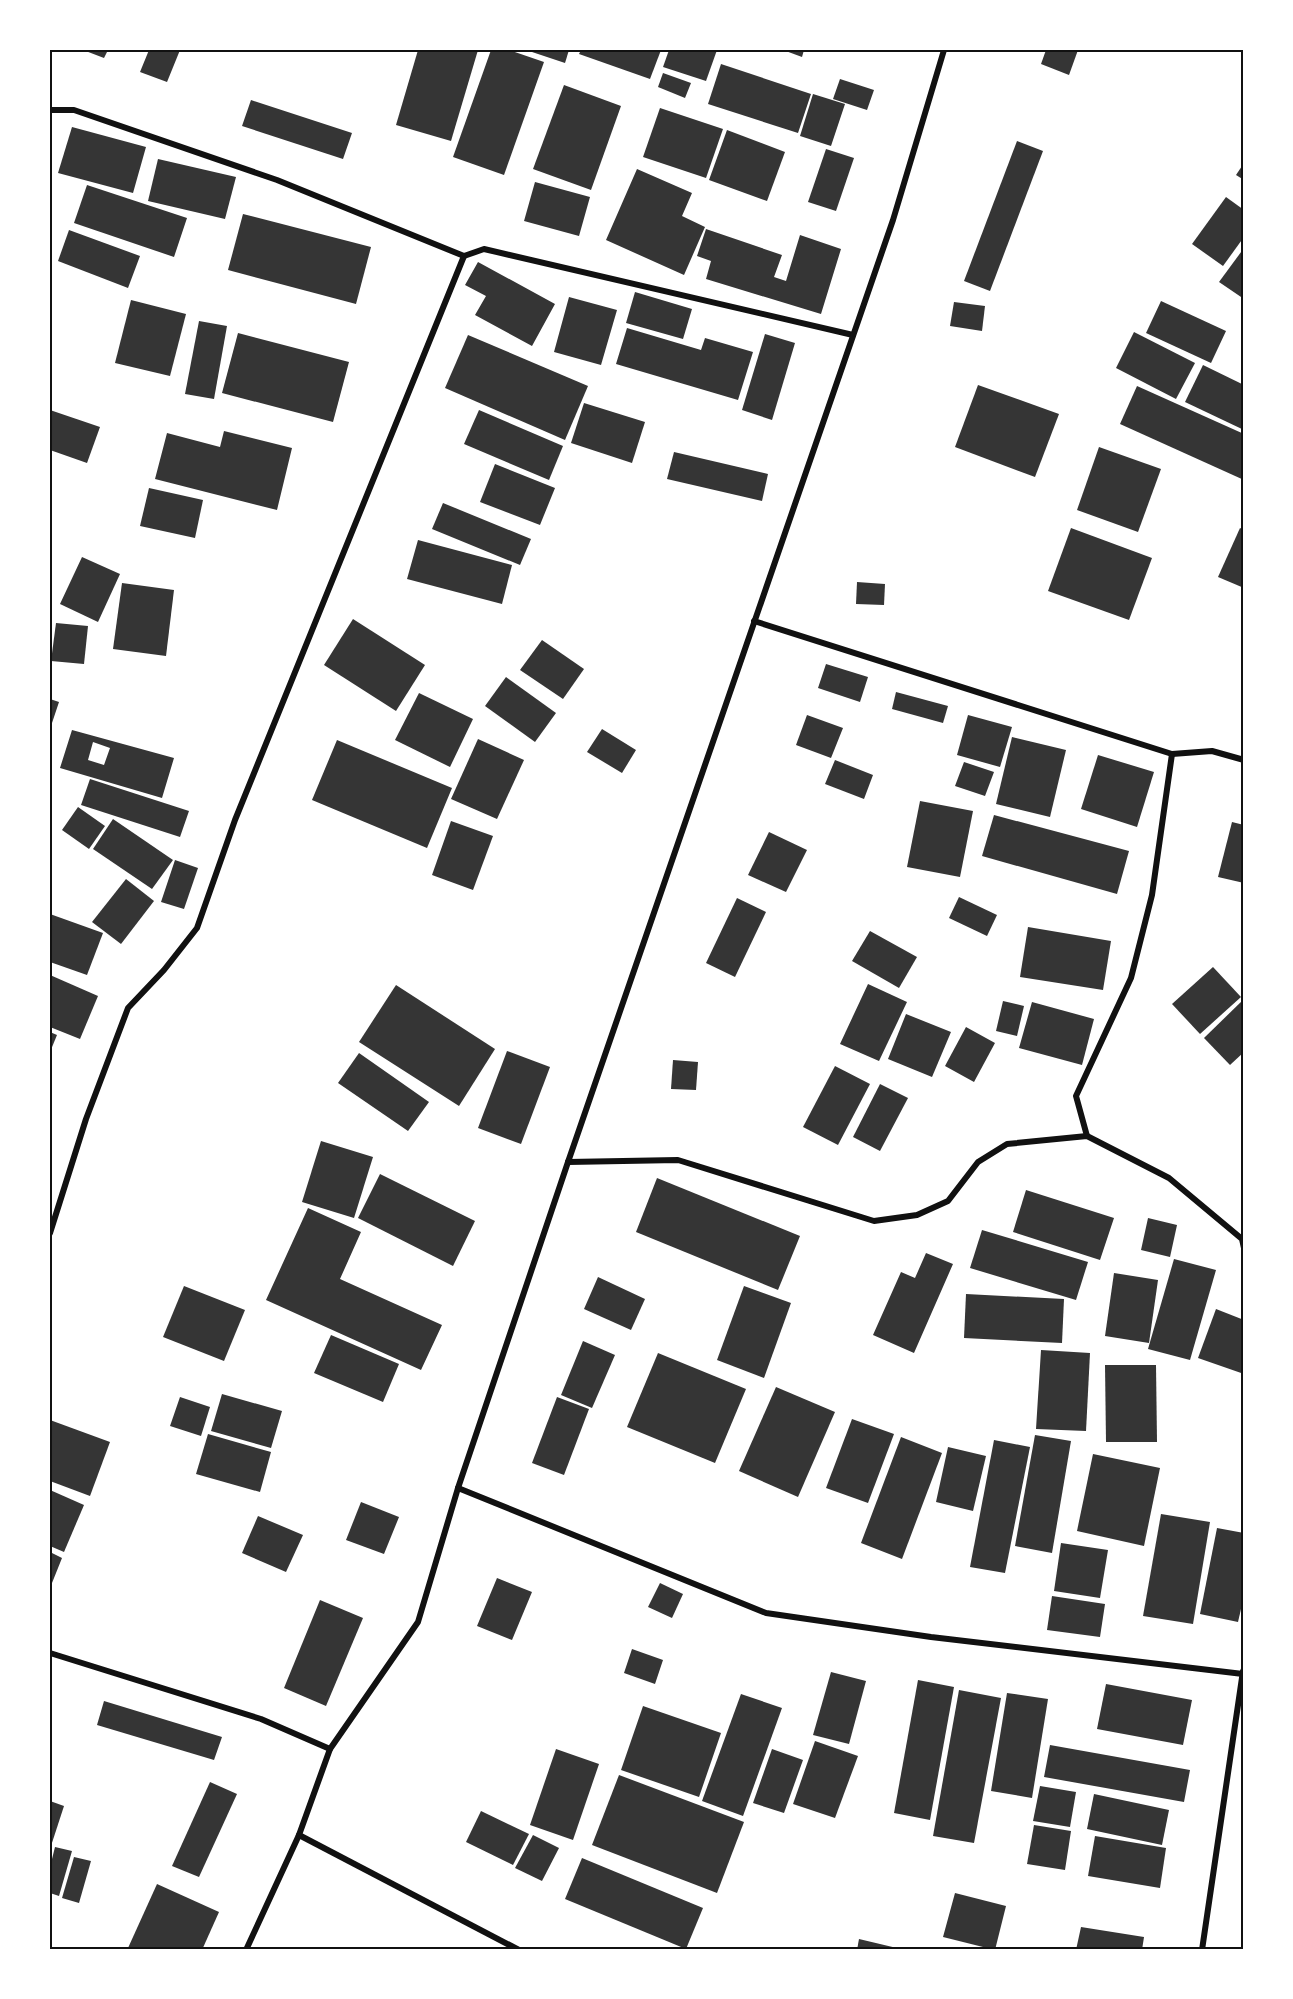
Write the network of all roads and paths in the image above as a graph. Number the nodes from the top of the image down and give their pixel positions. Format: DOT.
graph roads {
  1 [pos="944,50"];
  2 [pos="50,110"];
  3 [pos="464,256"];
  4 [pos="853,335"];
  5 [pos="754,621"];
  6 [pos="1172,754"];
  7 [pos="1244,760"];
  8 [pos="1087,1136"];
  9 [pos="568,1162"];
  10 [pos="50,1233"];
  11 [pos="1244,1248"];
  12 [pos="458,1488"];
  13 [pos="50,1653"];
  14 [pos="1243,1672"];
  15 [pos="330,1749"];
  16 [pos="299,1835"];
  17 [pos="246,1950"];
  18 [pos="519,1950"];
  19 [pos="1202,1950"];
  1 -- 4 [label="street"];
  2 -- 3 [label="street"];
  3 -- 4 [label="street"];
  3 -- 10 [label="street"];
  4 -- 5 [label="street"];
  5 -- 6 [label="street"];
  5 -- 9 [label="street"];
  6 -- 7 [label="street"];
  6 -- 8 [label="street"];
  8 -- 9 [label="street"];
  8 -- 11 [label="street"];
  9 -- 12 [label="street"];
  12 -- 14 [label="street"];
  12 -- 15 [label="street"];
  13 -- 15 [label="street"];
  14 -- 19 [label="street"];
  15 -- 16 [label="street"];
  16 -- 17 [label="street"];
  16 -- 18 [label="street"];
}
